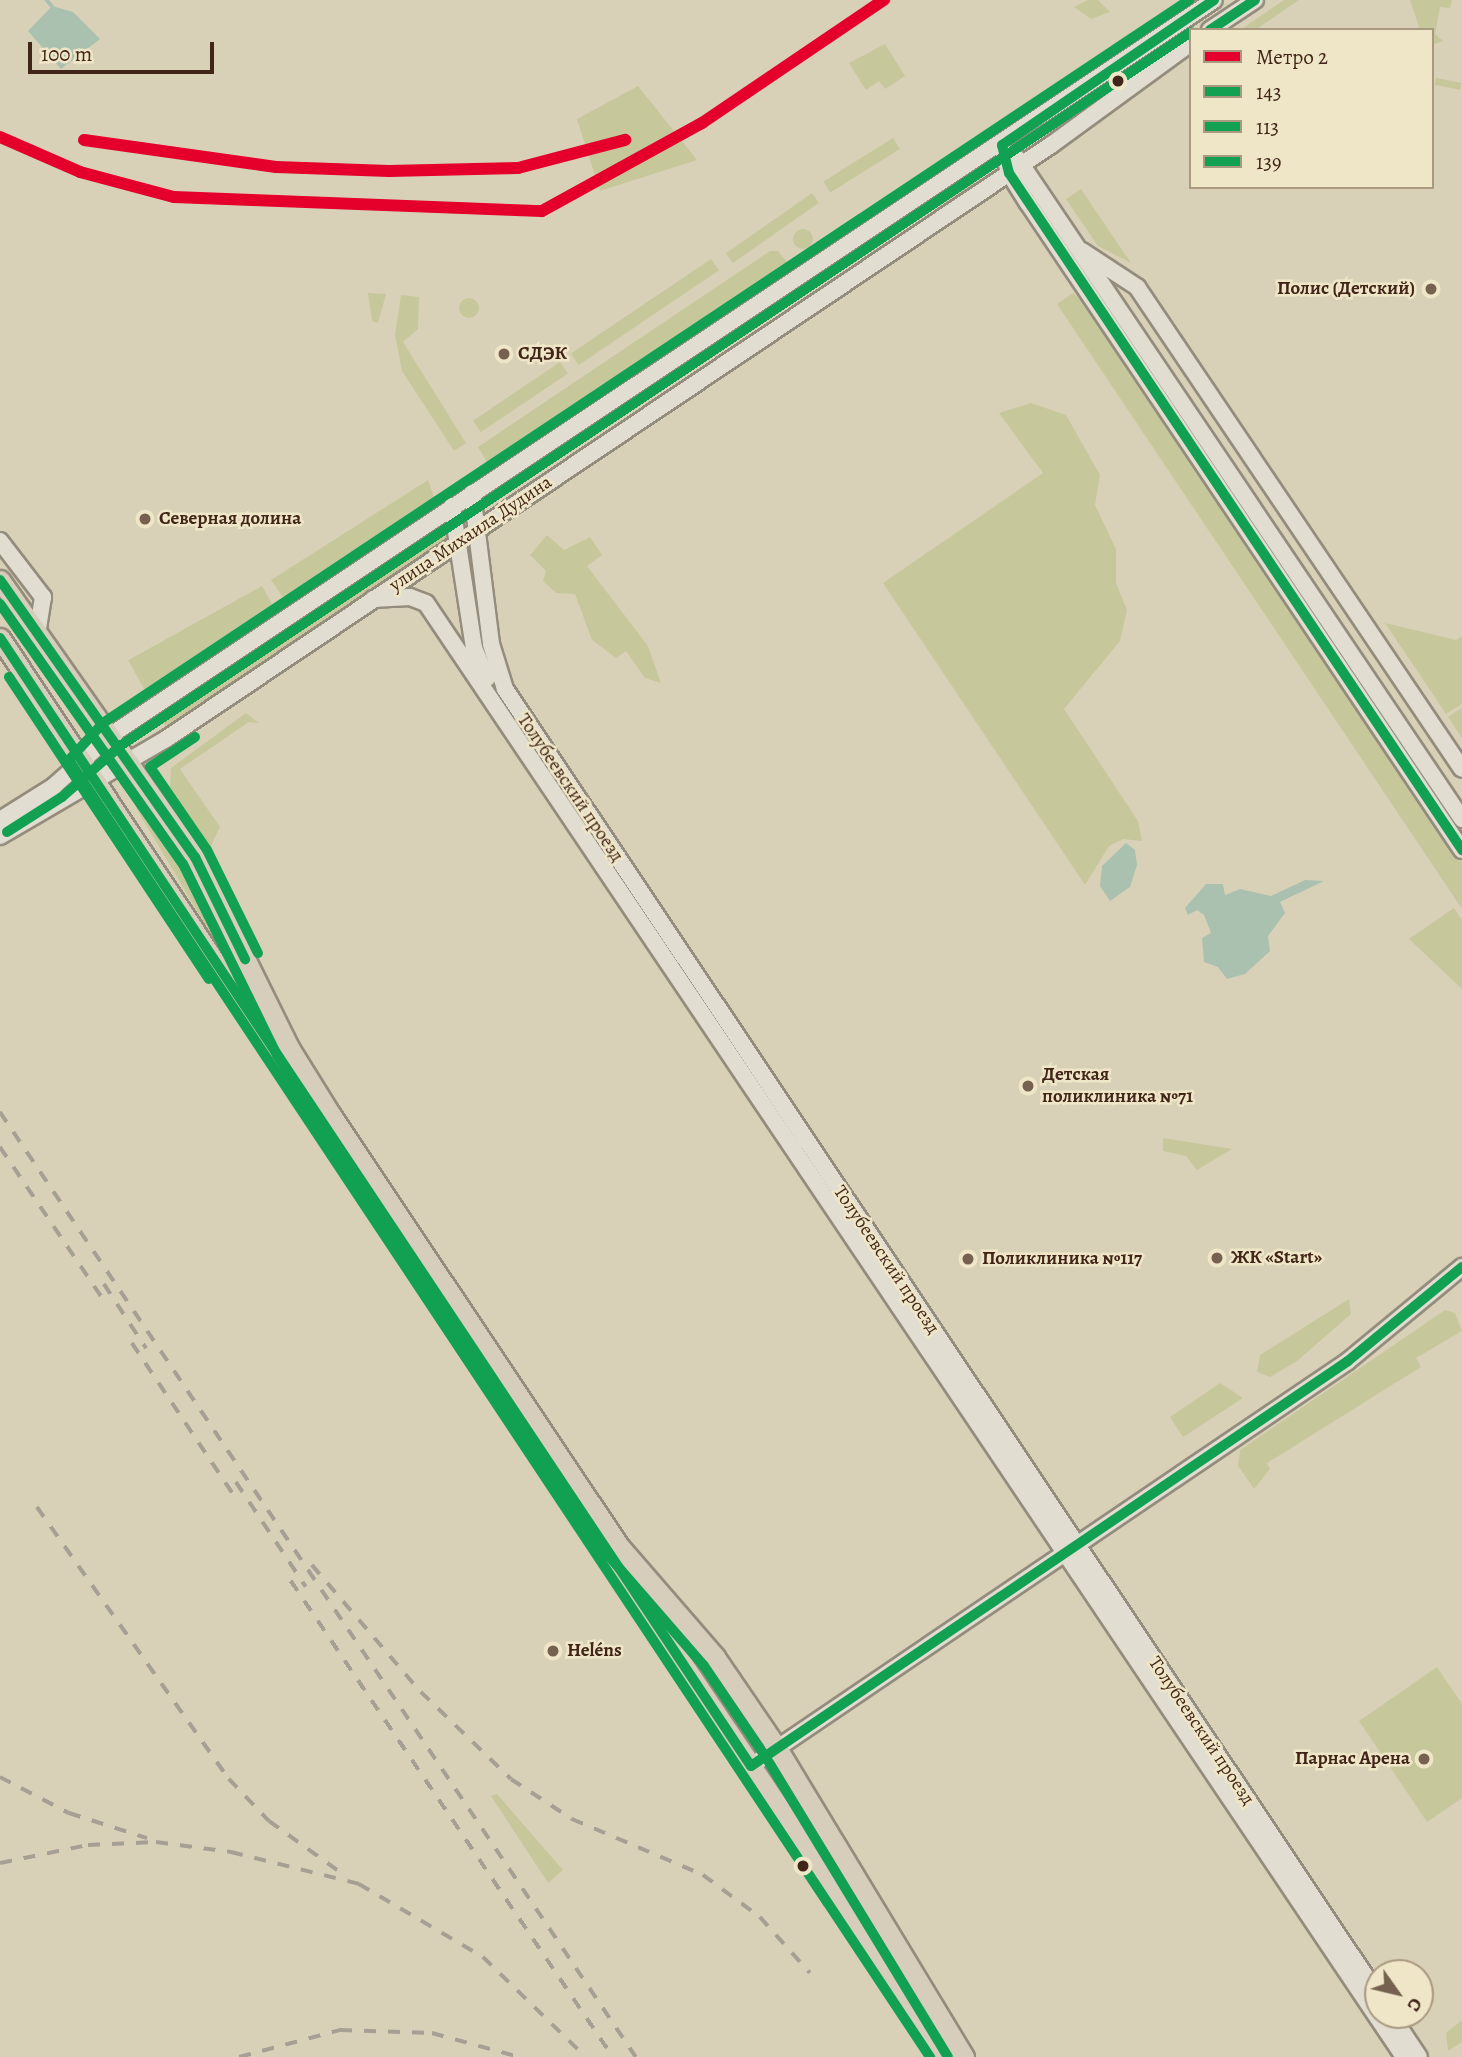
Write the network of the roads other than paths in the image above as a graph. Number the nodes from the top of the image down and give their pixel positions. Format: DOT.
graph roads {
  1 [pos="1214,0"];
  2 [pos="1255,0"];
  3 [pos="1213,28"];
  4 [pos="1189,44"];
  5 [pos="1002,145"];
  6 [pos="1024,163"];
  7 [pos="1009,173"];
  8 [pos="1080,250"];
  9 [pos="472,493"];
  10 [pos="452,506"];
  11 [pos="477,529"];
  12 [pos="462,539"];
  13 [pos="0,541"];
  14 [pos="0,580"];
  15 [pos="373,599"];
  16 [pos="38,629"];
  17 [pos="0,638"];
  18 [pos="503,712"];
  19 [pos="111,735"];
  20 [pos="131,763"];
  21 [pos="1462,769"];
  22 [pos="89,771"];
  23 [pos="1462,819"];
  24 [pos="0,820"];
  25 [pos="0,836"];
  26 [pos="1462,850"];
  27 [pos="1462,1267"];
  28 [pos="1071,1548"];
  29 [pos="777,1748"];
  30 [pos="751,1766"];
  31 [pos="1364,1975"];
  32 [pos="1400,2029"];
  33 [pos="947,2057"];
  34 [pos="964,2057"];
  35 [pos="1404,2057"];
  36 [pos="1419,2057"];
  1 -- 5 [label="street, улица Михаила Дудина"];
  2 -- 3 [label="street"];
  4 -- 6 [label="street, улица Михаила Дудина"];
  5 -- 6 [label="street"];
  5 -- 7 [label="street"];
  5 -- 9 [label="street, улица Михаила Дудина"];
  6 -- 7 [label="street, улица Михаила Дудина"];
  6 -- 8 [label="street"];
  7 -- 11 [label="street, улица Михаила Дудина"];
  7 -- 26 [label="street"];
  8 -- 21 [label="street"];
  8 -- 23 [label="street"];
  9 -- 10 [label="street, улица Михаила Дудина"];
  9 -- 11 [label="street, Толубеевский проезд"];
  10 -- 12 [label="street, Толубеевский проезд"];
  10 -- 19 [label="street, улица Михаила Дудина"];
  11 -- 12 [label="street, улица Михаила Дудина"];
  11 -- 28 [label="street, Толубеевский проезд"];
  12 -- 15 [label="street, улица Михаила Дудина"];
  12 -- 18 [label="street, Толубеевский проезд"];
  13 -- 16 [label="street"];
  14 -- 16 [label="main road"];
  15 -- 18 [label="street, Толубеевский проезд"];
  15 -- 20 [label="street, улица Михаила Дудина"];
  16 -- 19 [label="main road"];
  17 -- 22 [label="main road"];
  18 -- 28 [label="street, Толубеевский проезд"];
  19 -- 20 [label="main road"];
  19 -- 22 [label="street, улица Михаила Дудина"];
  20 -- 22 [label="street, улица Михаила Дудина"];
  20 -- 29 [label="main road"];
  22 -- 24 [label="street"];
  22 -- 25 [label="street"];
  22 -- 30 [label="main road"];
  27 -- 28 [label="street"];
  28 -- 29 [label="street"];
  28 -- 31 [label="street, Толубеевский проезд"];
  28 -- 35 [label="street, Толубеевский проезд"];
  29 -- 30 [label="street"];
  29 -- 34 [label="main road"];
  30 -- 33 [label="main road"];
  32 -- 36 [label="street"];
}
